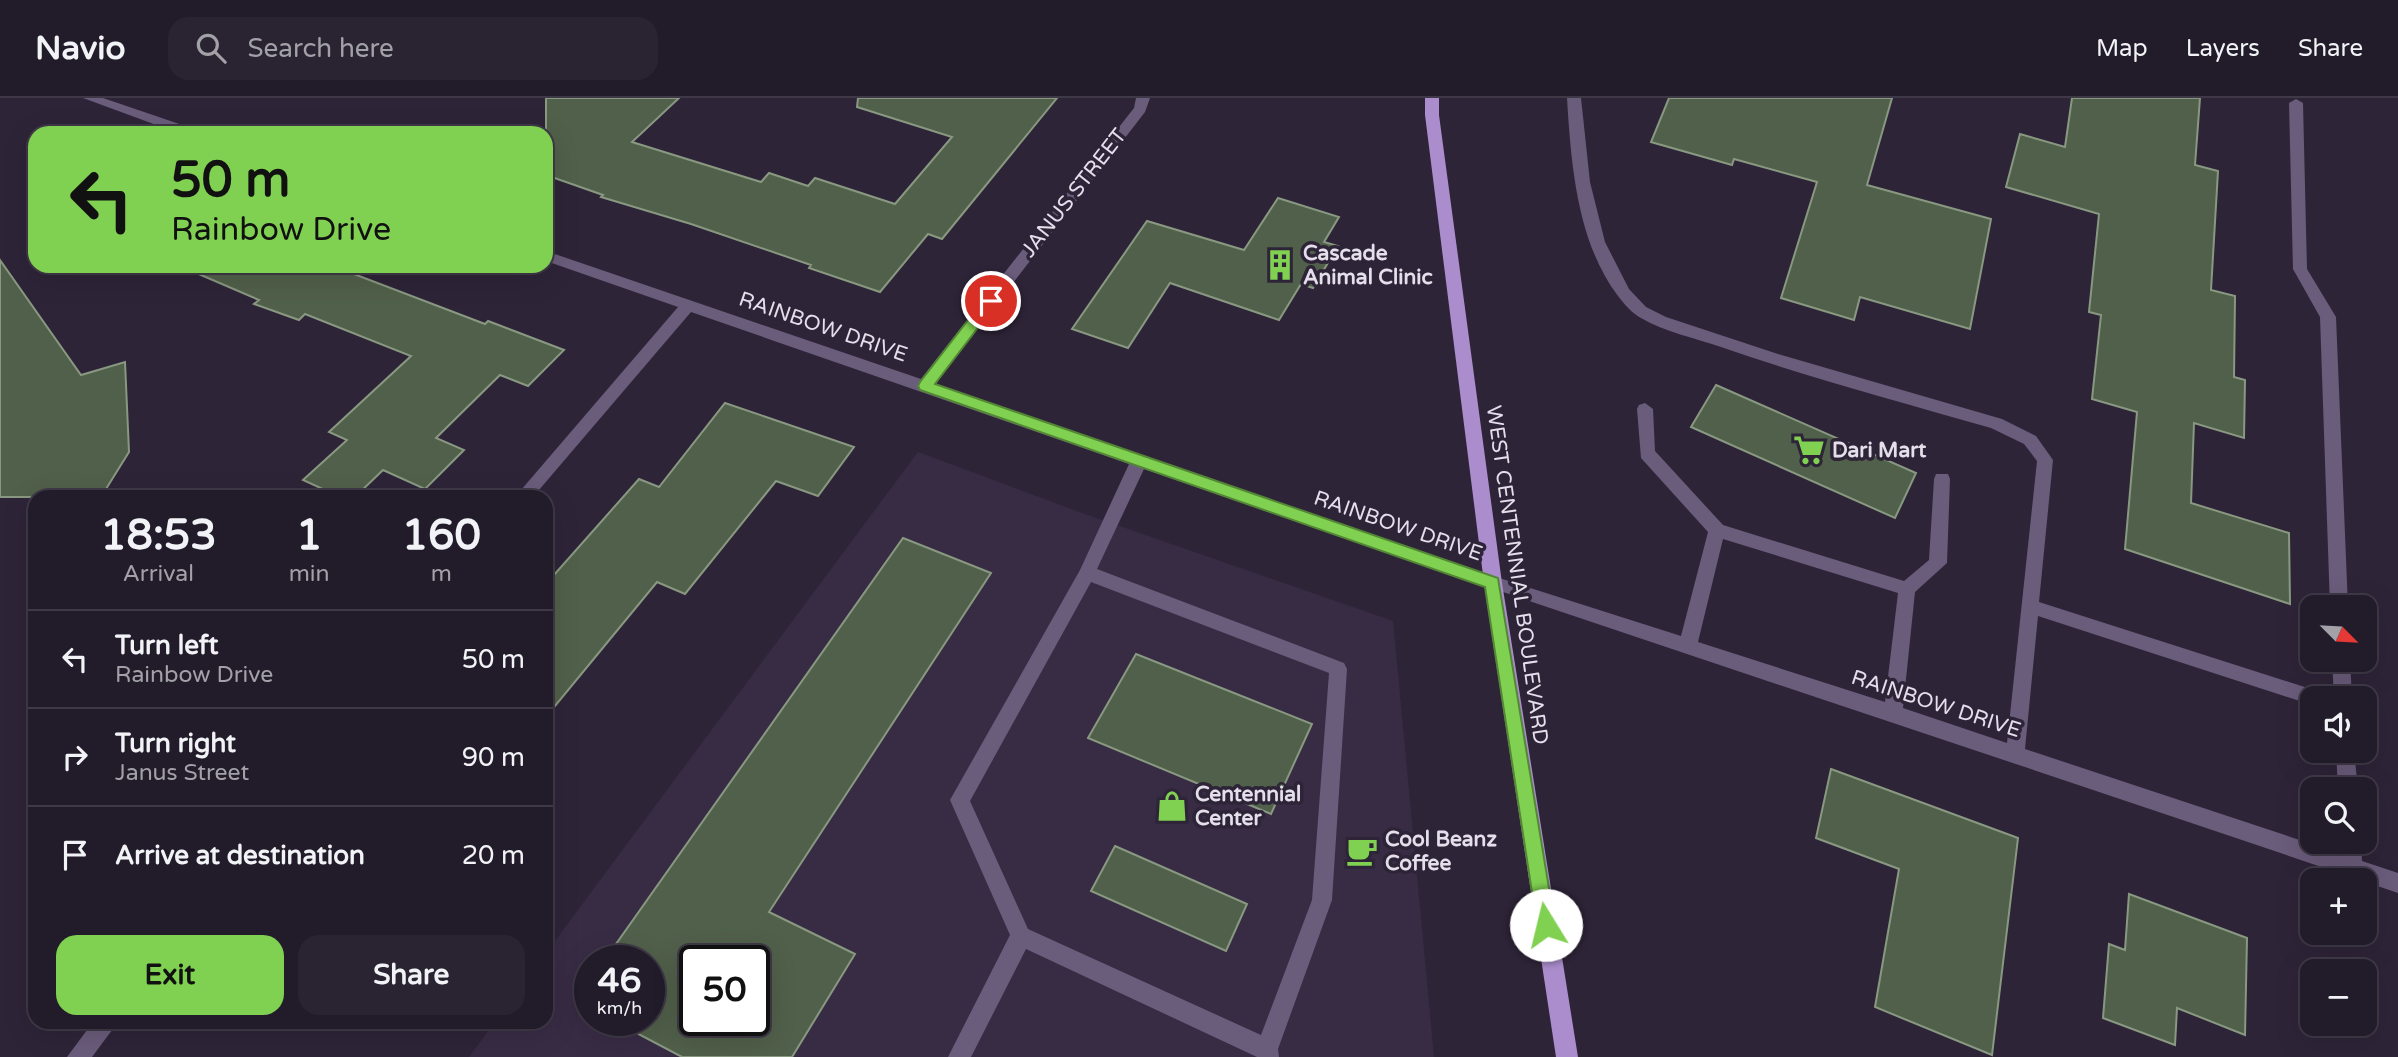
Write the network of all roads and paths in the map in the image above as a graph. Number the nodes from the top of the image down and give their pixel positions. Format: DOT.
graph roads {
  1 [pos="90,98"];
  2 [pos="1143,98"];
  3 [pos="1432,98"];
  4 [pos="1574,98"];
  5 [pos="2296,103"];
  6 [pos="171,126"];
  7 [pos="553,258"];
  8 [pos="688,305"];
  9 [pos="925,386"];
  10 [pos="1644,409"];
  11 [pos="1139,461"];
  12 [pos="1942,479"];
  13 [pos="529,490"];
  14 [pos="1717,530"];
  15 [pos="1087,573"];
  16 [pos="1493,583"];
  17 [pos="1908,589"];
  18 [pos="2339,595"];
  19 [pos="2029,606"];
  20 [pos="1688,646"];
  21 [pos="2300,693"];
  22 [pos="1893,713"];
  23 [pos="2015,754"];
  24 [pos="2351,854"];
  25 [pos="2352,867"];
  26 [pos="2398,883"];
  27 [pos="1021,936"];
  28 [pos="101,1029"];
  29 [pos="1267,1053"];
  30 [pos="78,1057"];
  31 [pos="959,1057"];
  32 [pos="1567,1057"];
  1 -- 6 [label="street"];
  2 -- 9 [label="street, JANUS STREET"];
  3 -- 16 [label="main road, WEST CENTENNIAL BOULEVARD"];
  4 -- 19 [label="street"];
  5 -- 18 [label="street"];
  7 -- 8 [label="street, RAINBOW DRIVE"];
  8 -- 9 [label="street, RAINBOW DRIVE"];
  8 -- 13 [label="street"];
  9 -- 11 [label="street, RAINBOW DRIVE"];
  10 -- 14 [label="street"];
  11 -- 15 [label="street"];
  11 -- 16 [label="street, RAINBOW DRIVE"];
  12 -- 17 [label="street"];
  14 -- 17 [label="street"];
  14 -- 20 [label="street"];
  15 -- 27 [label="street"];
  15 -- 29 [label="street"];
  16 -- 20 [label="street, RAINBOW DRIVE"];
  16 -- 32 [label="main road, WEST CENTENNIAL BOULEVARD"];
  17 -- 22 [label="street"];
  19 -- 21 [label="street"];
  19 -- 23 [label="street"];
  20 -- 22 [label="street, RAINBOW DRIVE"];
  22 -- 23 [label="street, RAINBOW DRIVE"];
  23 -- 25 [label="street, RAINBOW DRIVE"];
  24 -- 25 [label="street"];
  25 -- 26 [label="street, RAINBOW DRIVE"];
  27 -- 29 [label="street"];
  27 -- 31 [label="street"];
  28 -- 30 [label="street"];
}
